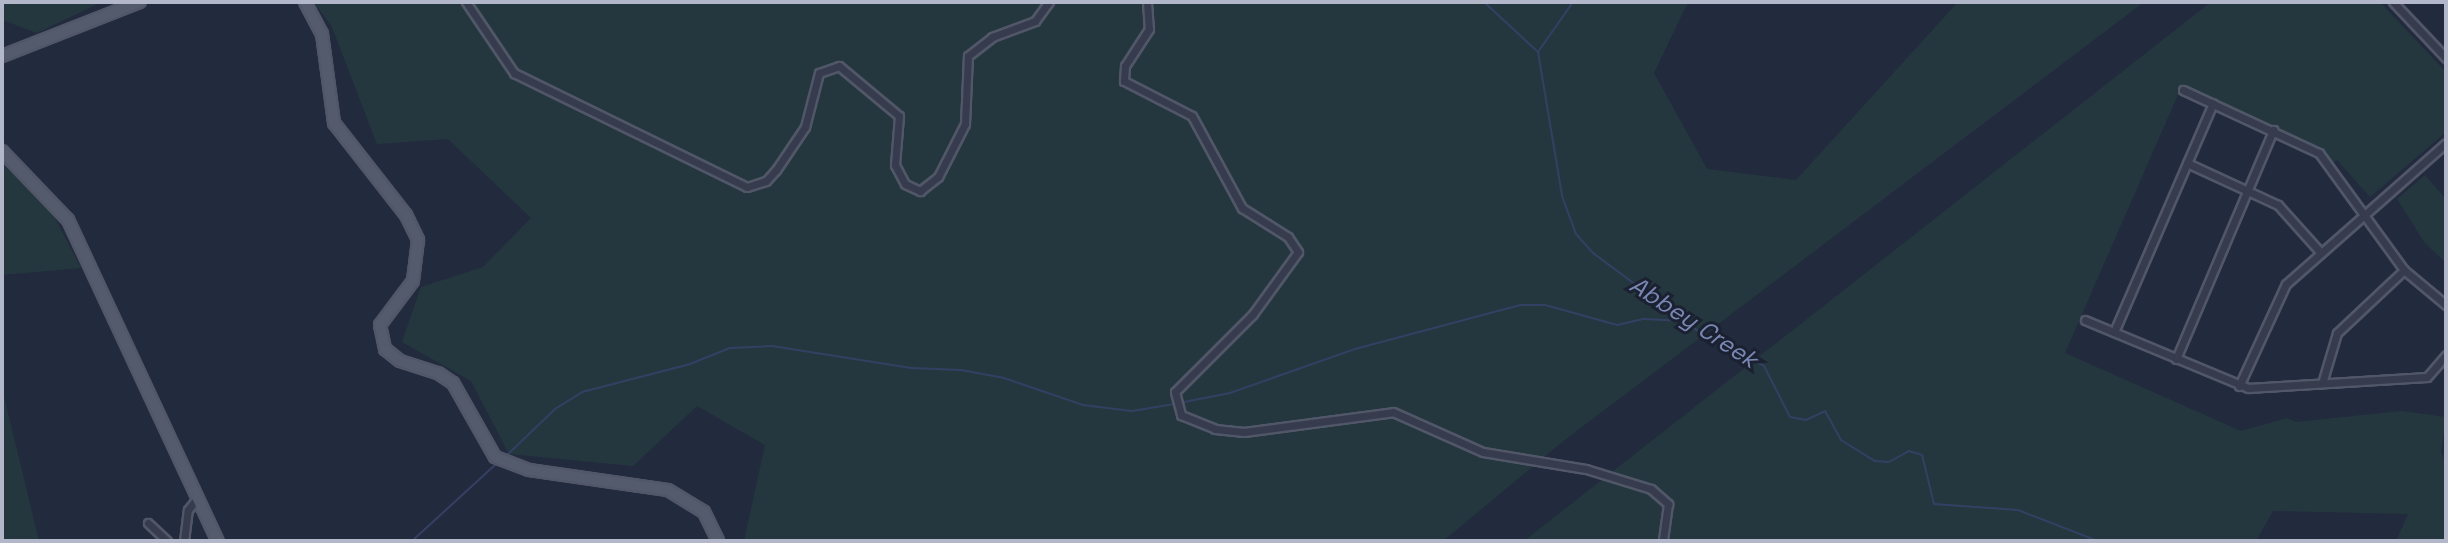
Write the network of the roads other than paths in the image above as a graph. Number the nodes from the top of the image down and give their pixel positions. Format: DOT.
graph roads {
  1 [pos="140,2"];
  2 [pos="305,2"];
  3 [pos="466,2"];
  4 [pos="1049,2"];
  5 [pos="1147,2"];
  6 [pos="2396,3"];
  7 [pos="2,56"];
  8 [pos="2446,58"];
  9 [pos="2183,90"];
  10 [pos="2213,103"];
  11 [pos="2273,130"];
  12 [pos="2444,149"];
  13 [pos="2,151"];
  14 [pos="2187,163"];
  15 [pos="2248,190"];
  16 [pos="2366,213"];
  17 [pos="2321,253"];
  18 [pos="2404,270"];
  19 [pos="2446,305"];
  20 [pos="2085,320"];
  21 [pos="2114,332"];
  22 [pos="2446,355"];
  23 [pos="2176,359"];
  24 [pos="2323,380"];
  25 [pos="2239,386"];
  26 [pos="198,497"];
  27 [pos="148,523"];
  28 [pos="167,541"];
  29 [pos="184,541"];
  30 [pos="218,541"];
  31 [pos="718,541"];
  32 [pos="1663,541"];
  1 -- 7 [label="main road"];
  2 -- 31 [label="main road"];
  3 -- 4 [label="street"];
  5 -- 32 [label="street"];
  6 -- 8 [label="street"];
  9 -- 10 [label="street"];
  10 -- 11 [label="street"];
  10 -- 14 [label="street"];
  11 -- 15 [label="street"];
  11 -- 16 [label="street"];
  12 -- 16 [label="street"];
  13 -- 26 [label="main road"];
  14 -- 15 [label="street"];
  14 -- 21 [label="street"];
  15 -- 17 [label="street"];
  15 -- 23 [label="street"];
  16 -- 17 [label="street"];
  16 -- 18 [label="street"];
  17 -- 25 [label="street"];
  18 -- 19 [label="street"];
  18 -- 24 [label="street"];
  20 -- 21 [label="street"];
  21 -- 23 [label="street"];
  22 -- 24 [label="street"];
  23 -- 25 [label="street"];
  24 -- 25 [label="street"];
  26 -- 29 [label="street"];
  26 -- 30 [label="main road"];
  27 -- 28 [label="street"];
}
